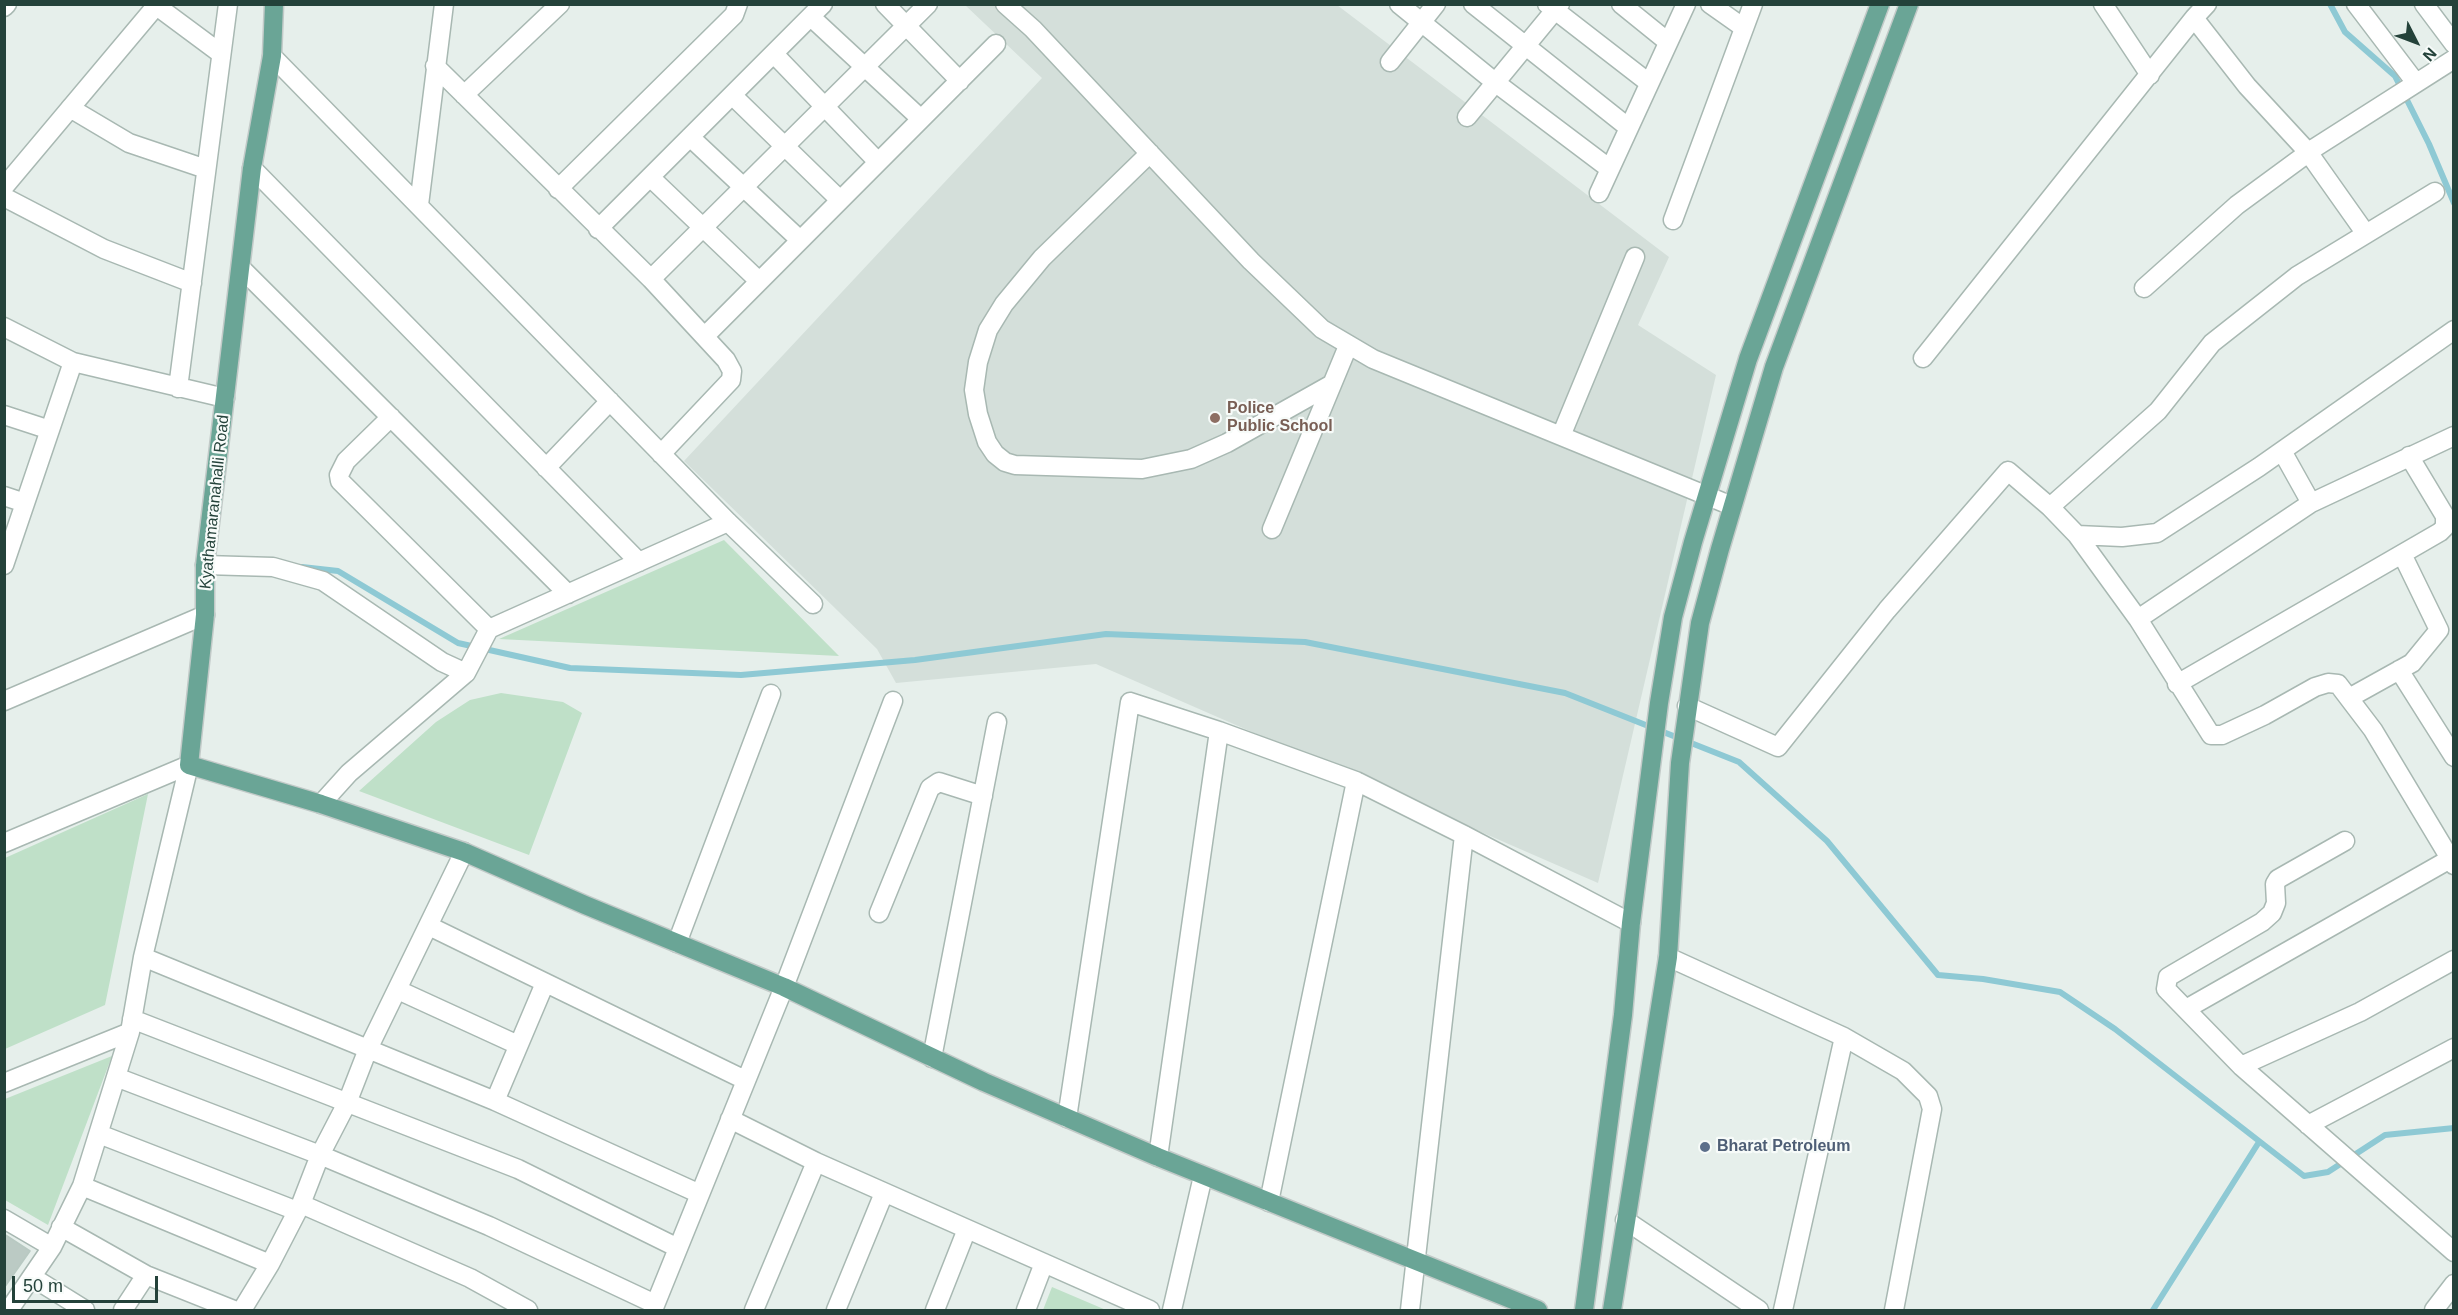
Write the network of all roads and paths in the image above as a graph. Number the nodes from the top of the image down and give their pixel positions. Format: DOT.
graph roads {
  1 [pos="228,4"];
  2 [pos="274,4"];
  3 [pos="444,4"];
  4 [pos="560,4"];
  5 [pos="738,4"];
  6 [pos="885,4"];
  7 [pos="928,4"];
  8 [pos="1399,4"];
  9 [pos="1436,4"];
  10 [pos="1473,4"];
  11 [pos="1621,4"];
  12 [pos="1686,4"];
  13 [pos="1710,4"];
  14 [pos="1753,4"];
  15 [pos="1880,4"];
  16 [pos="1909,4"];
  17 [pos="2103,4"];
  18 [pos="2356,4"];
  19 [pos="2424,4"];
  20 [pos="155,5"];
  21 [pos="1012,7"];
  22 [pos="1554,7"];
  23 [pos="2202,8"];
  24 [pos="817,10"];
  25 [pos="1422,23"];
  26 [pos="906,26"];
  27 [pos="1744,28"];
  28 [pos="1668,42"];
  29 [pos="996,44"];
  30 [pos="2454,44"];
  31 [pos="1525,47"];
  32 [pos="220,53"];
  33 [pos="774,54"];
  34 [pos="272,56"];
  35 [pos="2454,59"];
  36 [pos="1390,62"];
  37 [pos="435,66"];
  38 [pos="866,66"];
  39 [pos="2150,75"];
  40 [pos="960,81"];
  41 [pos="1496,83"];
  42 [pos="1650,83"];
  43 [pos="2414,84"];
  44 [pos="464,95"];
  45 [pos="732,95"];
  46 [pos="825,106"];
  47 [pos="70,108"];
  48 [pos="1467,117"];
  49 [pos="921,119"];
  50 [pos="1629,128"];
  51 [pos="690,137"];
  52 [pos="785,146"];
  53 [pos="2308,152"];
  54 [pos="1150,153"];
  55 [pos="878,162"];
  56 [pos="252,168"];
  57 [pos="206,169"];
  58 [pos="1610,169"];
  59 [pos="650,177"];
  60 [pos="4,187"];
  61 [pos="743,187"];
  62 [pos="558,189"];
  63 [pos="2435,192"];
  64 [pos="1599,193"];
  65 [pos="4,197"];
  66 [pos="840,200"];
  67 [pos="419,205"];
  68 [pos="1673,220"];
  69 [pos="702,228"];
  70 [pos="598,229"];
  71 [pos="2366,234"];
  72 [pos="800,240"];
  73 [pos="1635,257"];
  74 [pos="241,268"];
  75 [pos="651,279"];
  76 [pos="759,281"];
  77 [pos="192,283"];
  78 [pos="2144,288"];
  79 [pos="4,327"];
  80 [pos="2454,330"];
  81 [pos="705,336"];
  82 [pos="1348,346"];
  83 [pos="1923,358"];
  84 [pos="73,362"];
  85 [pos="1332,384"];
  86 [pos="178,388"];
  87 [pos="225,398"];
  88 [pos="610,401"];
  89 [pos="4,415"];
  90 [pos="391,417"];
  91 [pos="50,430"];
  92 [pos="1561,436"];
  93 [pos="2454,436"];
  94 [pos="2282,451"];
  95 [pos="661,454"];
  96 [pos="2409,456"];
  97 [pos="546,468"];
  98 [pos="4,496"];
  99 [pos="1707,496"];
  100 [pos="25,503"];
  101 [pos="2311,503"];
  102 [pos="1732,506"];
  103 [pos="2050,507"];
  104 [pos="728,522"];
  105 [pos="1272,529"];
  106 [pos="2077,535"];
  107 [pos="2402,554"];
  108 [pos="639,562"];
  109 [pos="4,565"];
  110 [pos="205,566"];
  111 [pos="568,594"];
  112 [pos="813,604"];
  113 [pos="206,615"];
  114 [pos="2138,620"];
  115 [pos="483,640"];
  116 [pos="2400,670"];
  117 [pos="466,673"];
  118 [pos="2177,684"];
  119 [pos="771,693"];
  120 [pos="2349,699"];
  121 [pos="4,701"];
  122 [pos="893,701"];
  123 [pos="1687,706"];
  124 [pos="997,722"];
  125 [pos="1219,731"];
  126 [pos="2454,757"];
  127 [pos="189,765"];
  128 [pos="1356,782"];
  129 [pos="982,796"];
  130 [pos="321,804"];
  131 [pos="1464,835"];
  132 [pos="2345,842"];
  133 [pos="4,843"];
  134 [pos="464,852"];
  135 [pos="2452,862"];
  136 [pos="879,913"];
  137 [pos="1631,923"];
  138 [pos="429,926"];
  139 [pos="677,943"];
  140 [pos="143,957"];
  141 [pos="1668,957"];
  142 [pos="2454,960"];
  143 [pos="545,983"];
  144 [pos="784,987"];
  145 [pos="398,990"];
  146 [pos="2186,1009"];
  147 [pos="131,1025"];
  148 [pos="1844,1037"];
  149 [pos="518,1045"];
  150 [pos="2454,1048"];
  151 [pos="368,1049"];
  152 [pos="932,1058"];
  153 [pos="2241,1066"];
  154 [pos="116,1077"];
  155 [pos="745,1080"];
  156 [pos="4,1083"];
  157 [pos="495,1101"];
  158 [pos="347,1103"];
  159 [pos="1067,1118"];
  160 [pos="730,1119"];
  161 [pos="2308,1125"];
  162 [pos="99,1134"];
  163 [pos="320,1155"];
  164 [pos="1158,1157"];
  165 [pos="816,1162"];
  166 [pos="1203,1176"];
  167 [pos="82,1186"];
  168 [pos="884,1192"];
  169 [pos="700,1194"];
  170 [pos="1269,1202"];
  171 [pos="299,1208"];
  172 [pos="4,1219"];
  173 [pos="1625,1220"];
  174 [pos="61,1227"];
  175 [pos="967,1229"];
  176 [pos="52,1247"];
  177 [pos="678,1248"];
  178 [pos="2454,1252"];
  179 [pos="1044,1263"];
  180 [pos="1417,1263"];
  181 [pos="270,1264"];
  182 [pos="146,1275"];
  183 [pos="32,1277"];
  184 [pos="2454,1284"];
  185 [pos="654,1308"];
  186 [pos="9,1311"];
  187 [pos="85,1311"];
  188 [pos="123,1311"];
  189 [pos="234,1311"];
  190 [pos="242,1311"];
  191 [pos="528,1311"];
  192 [pos="754,1311"];
  193 [pos="836,1311"];
  194 [pos="935,1311"];
  195 [pos="1026,1311"];
  196 [pos="1150,1311"];
  197 [pos="1172,1311"];
  198 [pos="1410,1311"];
  199 [pos="1538,1311"];
  200 [pos="1584,1311"];
  201 [pos="1612,1311"];
  202 [pos="1759,1311"];
  203 [pos="1783,1311"];
  204 [pos="1894,1311"];
  205 [pos="2434,1311"];
  1 -- 32 [label="street"];
  2 -- 34 [label="main road, Kyathamaranahalli Road"];
  3 -- 37 [label="street"];
  4 -- 44 [label="street"];
  5 -- 62 [label="street"];
  6 -- 26 [label="street"];
  7 -- 26 [label="street"];
  8 -- 25 [label="street"];
  9 -- 25 [label="street"];
  10 -- 31 [label="street"];
  11 -- 28 [label="street"];
  12 -- 28 [label="street"];
  13 -- 27 [label="street"];
  14 -- 27 [label="street"];
  15 -- 99 [label="main road"];
  16 -- 102 [label="main road"];
  17 -- 39 [label="street"];
  18 -- 43 [label="street"];
  19 -- 30 [label="street"];
  20 -- 32 [label="street"];
  20 -- 47 [label="street"];
  21 -- 54 [label="street"];
  22 -- 31 [label="street"];
  22 -- 42 [label="street"];
  23 -- 39 [label="street"];
  23 -- 53 [label="street"];
  24 -- 33 [label="street"];
  24 -- 38 [label="street"];
  25 -- 36 [label="street"];
  25 -- 41 [label="street"];
  26 -- 38 [label="street"];
  26 -- 40 [label="street"];
  27 -- 68 [label="street"];
  28 -- 42 [label="street"];
  29 -- 40 [label="street"];
  31 -- 41 [label="street"];
  31 -- 50 [label="street"];
  32 -- 57 [label="street"];
  33 -- 45 [label="street"];
  33 -- 46 [label="street"];
  34 -- 56 [label="main road, Kyathamaranahalli Road"];
  34 -- 67 [label="street"];
  35 -- 43 [label="street"];
  37 -- 44 [label="street"];
  37 -- 67 [label="street"];
  38 -- 46 [label="street"];
  38 -- 49 [label="street"];
  39 -- 83 [label="street"];
  40 -- 49 [label="street"];
  41 -- 48 [label="street"];
  41 -- 58 [label="street"];
  42 -- 50 [label="street"];
  43 -- 53 [label="street"];
  44 -- 62 [label="street"];
  45 -- 51 [label="street"];
  45 -- 52 [label="street"];
  46 -- 52 [label="street"];
  46 -- 55 [label="street"];
  47 -- 57 [label="street"];
  47 -- 60 [label="street"];
  49 -- 55 [label="street"];
  50 -- 58 [label="street"];
  51 -- 59 [label="street"];
  51 -- 61 [label="street"];
  52 -- 61 [label="street"];
  52 -- 66 [label="street"];
  53 -- 71 [label="street"];
  53 -- 78 [label="street"];
  54 -- 82 [label="street"];
  54 -- 85 [label="street"];
  55 -- 66 [label="street"];
  56 -- 74 [label="main road, Kyathamaranahalli Road"];
  56 -- 97 [label="street"];
  57 -- 77 [label="street"];
  58 -- 64 [label="street"];
  59 -- 69 [label="street"];
  59 -- 70 [label="street"];
  61 -- 69 [label="street"];
  61 -- 72 [label="street"];
  62 -- 70 [label="street"];
  63 -- 71 [label="street"];
  65 -- 77 [label="street"];
  66 -- 72 [label="street"];
  67 -- 88 [label="street"];
  69 -- 75 [label="street"];
  69 -- 76 [label="street"];
  70 -- 75 [label="street"];
  71 -- 103 [label="street"];
  72 -- 76 [label="street"];
  73 -- 92 [label="street"];
  74 -- 87 [label="main road, Kyathamaranahalli Road"];
  74 -- 90 [label="street"];
  75 -- 81 [label="street"];
  76 -- 81 [label="street"];
  77 -- 86 [label="street"];
  79 -- 84 [label="street"];
  80 -- 94 [label="street"];
  81 -- 95 [label="street"];
  82 -- 85 [label="street"];
  82 -- 92 [label="street"];
  84 -- 86 [label="street"];
  84 -- 91 [label="street"];
  85 -- 105 [label="street"];
  86 -- 87 [label="street"];
  87 -- 110 [label="main road, Kyathamaranahalli Road"];
  88 -- 95 [label="street"];
  88 -- 97 [label="street"];
  89 -- 91 [label="street"];
  90 -- 111 [label="street"];
  90 -- 115 [label="street"];
  91 -- 100 [label="street"];
  92 -- 99 [label="street"];
  93 -- 96 [label="street"];
  94 -- 101 [label="street"];
  94 -- 106 [label="street"];
  95 -- 104 [label="street"];
  96 -- 101 [label="street"];
  96 -- 107 [label="street"];
  97 -- 108 [label="street"];
  98 -- 100 [label="street"];
  99 -- 102 [label="street"];
  99 -- 137 [label="main road"];
  100 -- 109 [label="street"];
  101 -- 114 [label="street"];
  102 -- 123 [label="main road"];
  103 -- 106 [label="street"];
  103 -- 123 [label="street"];
  104 -- 108 [label="street"];
  104 -- 112 [label="street"];
  106 -- 114 [label="street"];
  107 -- 116 [label="street"];
  107 -- 118 [label="street"];
  108 -- 111 [label="street"];
  110 -- 113 [label="main road, Kyathamaranahalli Road"];
  110 -- 117 [label="street"];
  111 -- 115 [label="street"];
  113 -- 121 [label="street"];
  113 -- 127 [label="main road, Kyathamaranahalli Road"];
  114 -- 118 [label="street"];
  115 -- 117 [label="street"];
  116 -- 120 [label="street"];
  116 -- 126 [label="street"];
  117 -- 130 [label="street"];
  118 -- 120 [label="street"];
  119 -- 139 [label="street"];
  120 -- 135 [label="street"];
  122 -- 144 [label="street"];
  123 -- 141 [label="main road"];
  124 -- 129 [label="street"];
  125 -- 128 [label="street"];
  125 -- 159 [label="street"];
  125 -- 164 [label="street"];
  127 -- 130 [label="main road"];
  127 -- 133 [label="street"];
  127 -- 140 [label="street, Kyathamaranahalli Road"];
  128 -- 131 [label="street"];
  128 -- 170 [label="street"];
  129 -- 136 [label="street"];
  129 -- 152 [label="street"];
  130 -- 134 [label="main road"];
  131 -- 137 [label="street"];
  131 -- 180 [label="street"];
  132 -- 146 [label="street"];
  134 -- 138 [label="street"];
  134 -- 139 [label="main road"];
  135 -- 146 [label="street"];
  137 -- 200 [label="main road"];
  138 -- 143 [label="street"];
  138 -- 145 [label="street"];
  139 -- 144 [label="main road"];
  140 -- 147 [label="street, Kyathamaranahalli Road"];
  140 -- 151 [label="street"];
  141 -- 148 [label="street"];
  141 -- 173 [label="main road"];
  142 -- 153 [label="street"];
  143 -- 149 [label="street"];
  143 -- 155 [label="street"];
  144 -- 152 [label="main road"];
  144 -- 155 [label="street"];
  145 -- 149 [label="street"];
  145 -- 151 [label="street"];
  146 -- 153 [label="street"];
  147 -- 154 [label="street, Kyathamaranahalli Road"];
  147 -- 156 [label="street"];
  147 -- 158 [label="street"];
  148 -- 203 [label="street"];
  148 -- 204 [label="street"];
  149 -- 157 [label="street"];
  150 -- 161 [label="street"];
  151 -- 157 [label="street"];
  151 -- 158 [label="street"];
  152 -- 159 [label="main road"];
  153 -- 161 [label="street"];
  154 -- 162 [label="street, Kyathamaranahalli Road"];
  154 -- 163 [label="street"];
  155 -- 160 [label="street"];
  157 -- 169 [label="street"];
  158 -- 163 [label="street"];
  158 -- 177 [label="street"];
  159 -- 164 [label="main road"];
  160 -- 165 [label="street"];
  160 -- 169 [label="street"];
  161 -- 178 [label="street"];
  162 -- 167 [label="street, Kyathamaranahalli Road"];
  162 -- 171 [label="street"];
  163 -- 171 [label="street"];
  163 -- 185 [label="street"];
  164 -- 166 [label="main road"];
  165 -- 168 [label="street"];
  165 -- 192 [label="street"];
  166 -- 170 [label="main road"];
  166 -- 197 [label="street"];
  167 -- 174 [label="street, Kyathamaranahalli Road"];
  167 -- 181 [label="street"];
  168 -- 175 [label="street"];
  168 -- 193 [label="street"];
  169 -- 177 [label="street"];
  170 -- 180 [label="main road"];
  171 -- 181 [label="street"];
  171 -- 191 [label="street"];
  172 -- 176 [label="street"];
  173 -- 201 [label="main road"];
  173 -- 202 [label="street"];
  174 -- 176 [label="street, Kyathamaranahalli Road"];
  174 -- 182 [label="street"];
  175 -- 179 [label="street"];
  175 -- 194 [label="street"];
  176 -- 183 [label="street, Kyathamaranahalli Road"];
  177 -- 185 [label="street"];
  179 -- 195 [label="street"];
  179 -- 196 [label="street"];
  180 -- 198 [label="street"];
  180 -- 199 [label="main road"];
  181 -- 190 [label="street"];
  182 -- 188 [label="street"];
  182 -- 189 [label="street"];
  183 -- 186 [label="street, Kyathamaranahalli Road"];
  183 -- 187 [label="street"];
  184 -- 205 [label="street"];
}
